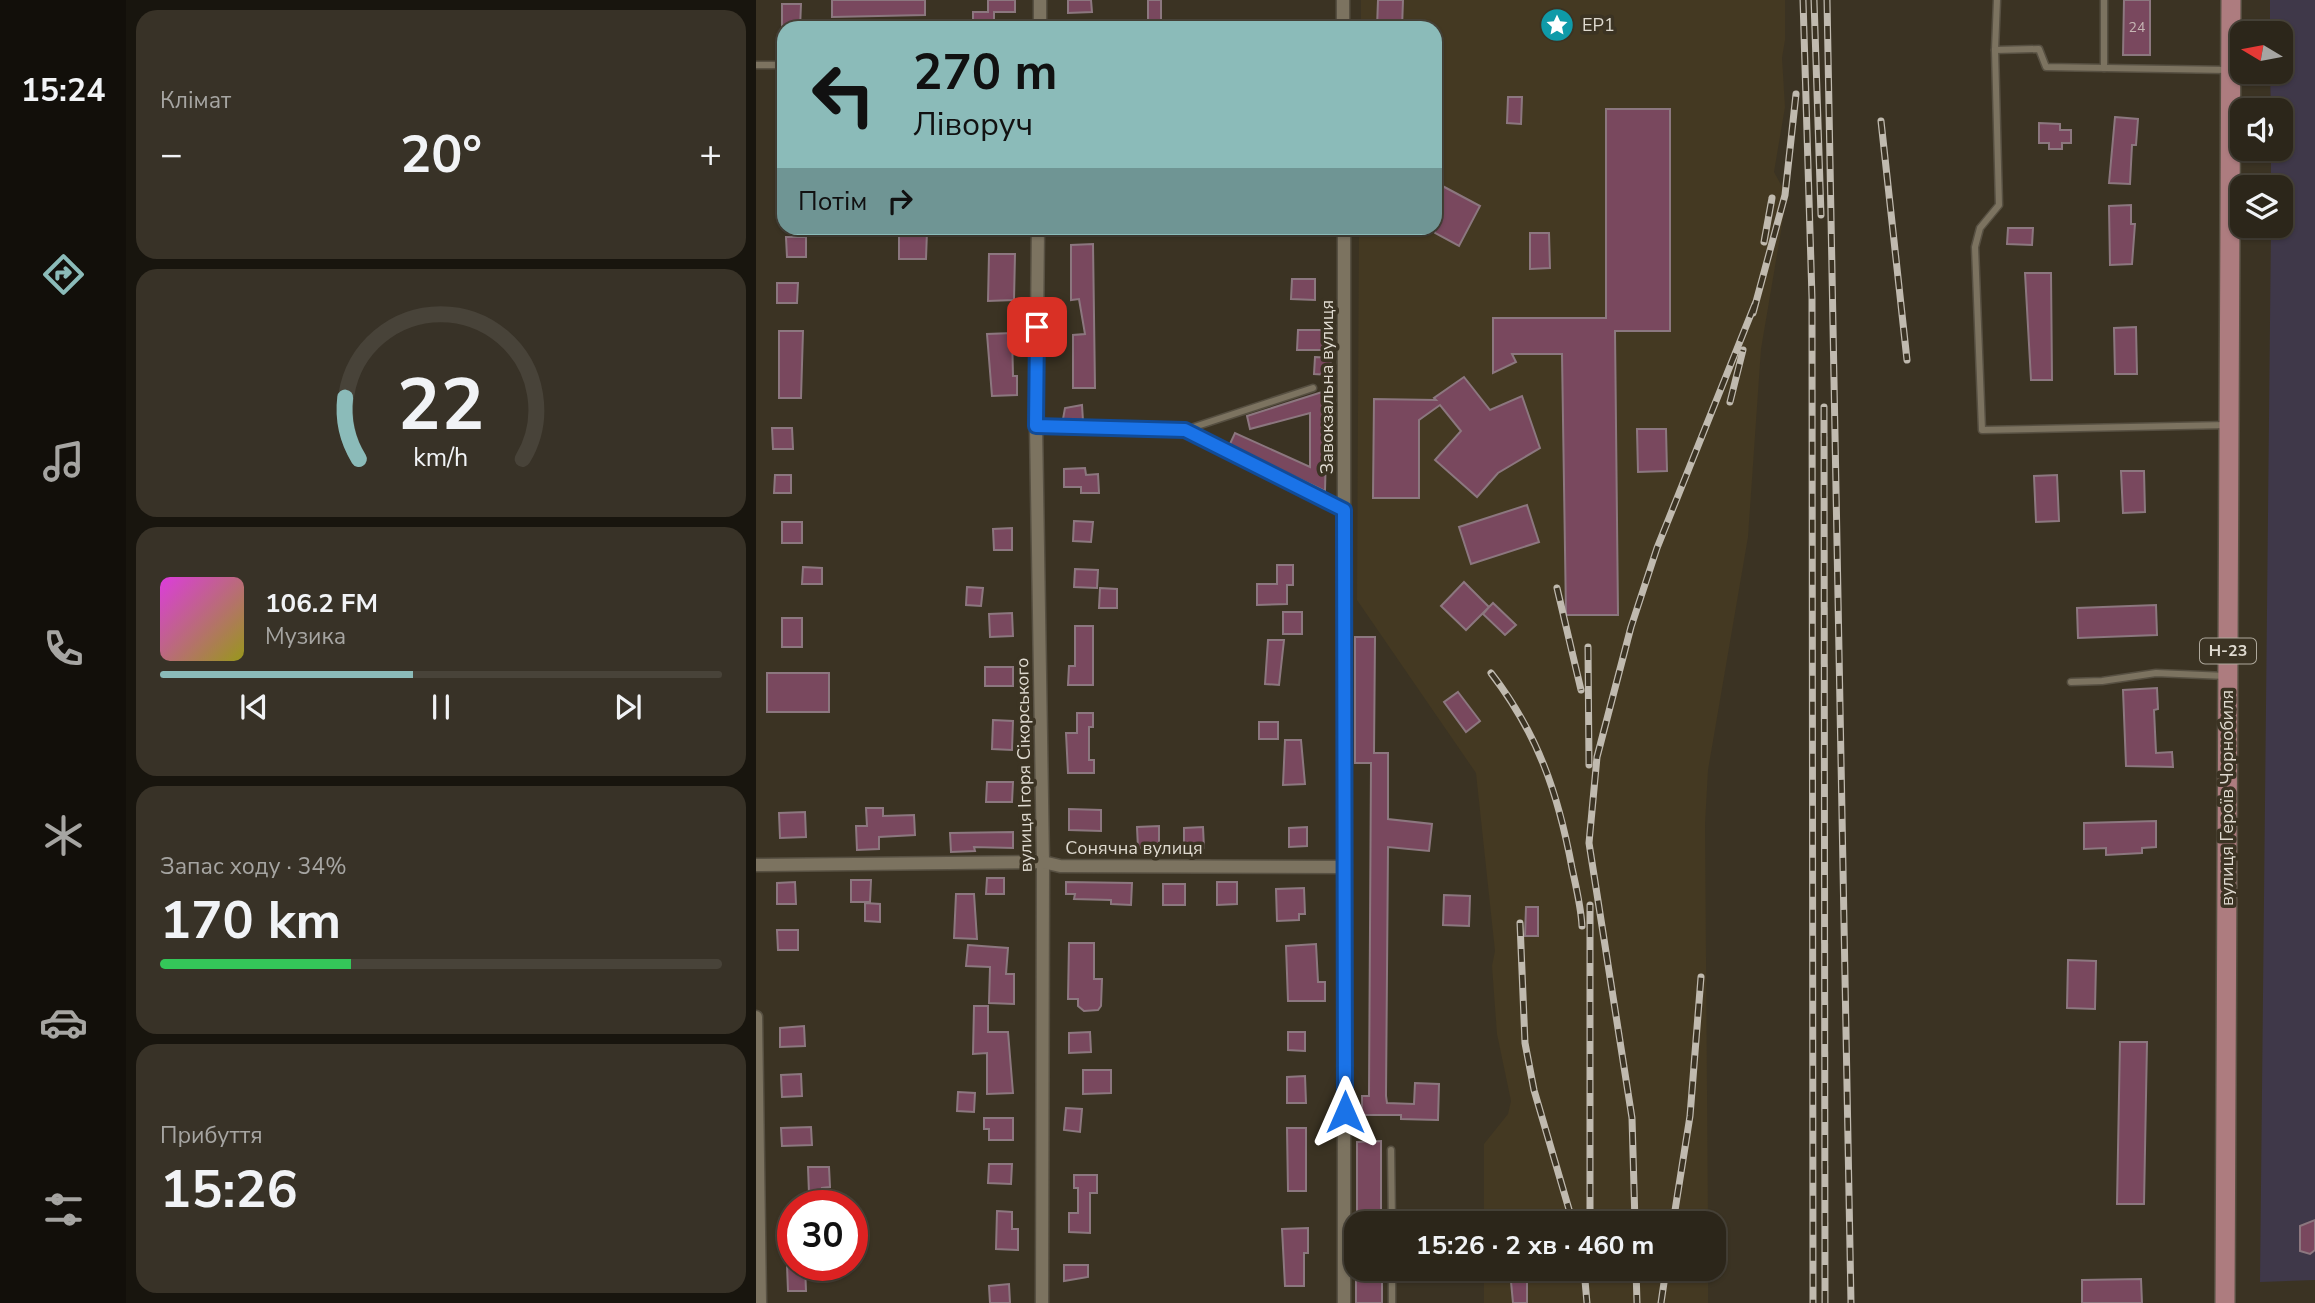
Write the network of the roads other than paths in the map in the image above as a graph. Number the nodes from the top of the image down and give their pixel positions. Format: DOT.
graph roads {
  1 [pos="1040,0"];
  2 [pos="1343,0"];
  3 [pos="1997,0"];
  4 [pos="2104,0"];
  5 [pos="2231,0"];
  6 [pos="1040,21"];
  7 [pos="1343,21"];
  8 [pos="2231,21"];
  9 [pos="1995,50"];
  10 [pos="756,65"];
  11 [pos="777,65"];
  12 [pos="2104,68"];
  13 [pos="2230,70"];
  14 [pos="1038,235"];
  15 [pos="1344,235"];
  16 [pos="1313,388"];
  17 [pos="2229,425"];
  18 [pos="1036,426"];
  19 [pos="1185,430"];
  20 [pos="1344,510"];
  21 [pos="2227,676"];
  22 [pos="2071,682"];
  23 [pos="1043,862"];
  24 [pos="756,865"];
  25 [pos="1345,867"];
  26 [pos="756,1017"];
  27 [pos="1391,1150"];
  28 [pos="1392,1211"];
  29 [pos="1392,1281"];
  30 [pos="760,1303"];
  31 [pos="1042,1303"];
  32 [pos="1344,1303"];
  33 [pos="1392,1303"];
  34 [pos="2225,1303"];
  1 -- 6 [label="street"];
  2 -- 7 [label="street"];
  3 -- 9 [label="lane"];
  4 -- 12 [label="lane"];
  5 -- 8 [label="main road, вулиця Героїв Чорнобиля / Н-23"];
  9 -- 12 [label="lane"];
  9 -- 17 [label="lane"];
  10 -- 11 [label="lane"];
  12 -- 13 [label="lane"];
  13 -- 17 [label="main road, вулиця Героїв Чорнобиля / Н-23"];
  14 -- 18 [label="street, вулиця Ігоря Сікорського"];
  15 -- 20 [label="street, Завокзальна вулиця"];
  16 -- 19 [label="lane"];
  17 -- 21 [label="main road, вулиця Героїв Чорнобиля / Н-23"];
  18 -- 19 [label="lane"];
  18 -- 23 [label="street, вулиця Ігоря Сікорського"];
  19 -- 20 [label="lane"];
  20 -- 25 [label="street, Завокзальна вулиця"];
  21 -- 22 [label="lane"];
  21 -- 34 [label="main road, вулиця Героїв Чорнобиля / Н-23"];
  23 -- 24 [label="street, Сонячна вулиця"];
  23 -- 25 [label="street, Сонячна вулиця"];
  23 -- 31 [label="street, вулиця Ігоря Сікорського"];
  25 -- 32 [label="street, Завокзальна вулиця"];
  26 -- 30 [label="street"];
  27 -- 28 [label="lane"];
  29 -- 33 [label="lane"];
}
